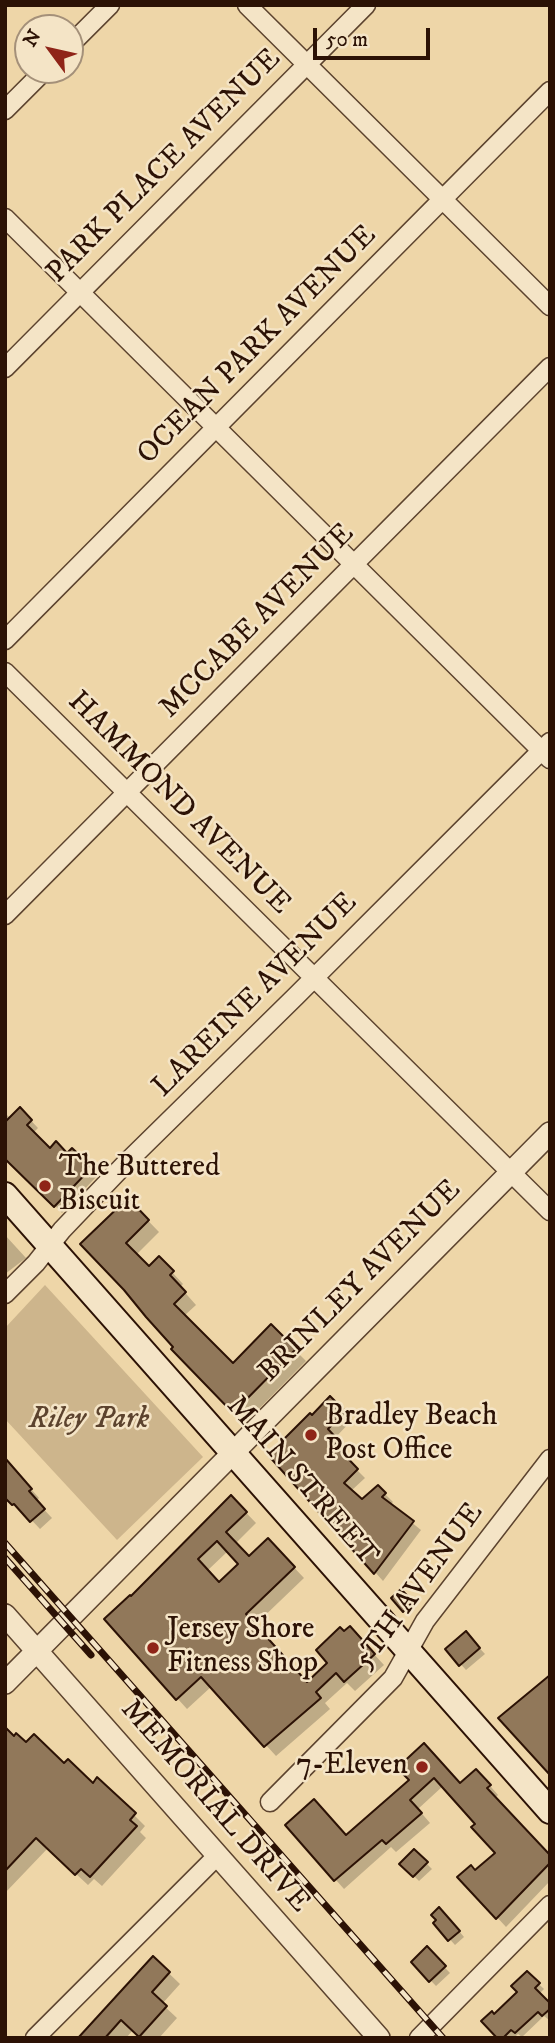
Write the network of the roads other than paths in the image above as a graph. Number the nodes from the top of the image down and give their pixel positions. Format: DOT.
graph roads {
  1 [pos="110,5"];
  2 [pos="247,5"];
  3 [pos="366,5"];
  4 [pos="84,31"];
  5 [pos="306,65"];
  6 [pos="31,84"];
  7 [pos="550,91"];
  8 [pos="5,110"];
  9 [pos="442,200"];
  10 [pos="5,218"];
  11 [pos="81,293"];
  12 [pos="550,306"];
  13 [pos="550,367"];
  14 [pos="5,369"];
  15 [pos="216,428"];
  16 [pos="353,565"];
  17 [pos="5,640"];
  18 [pos="5,672"];
  19 [pos="547,750"];
  20 [pos="127,793"];
  21 [pos="5,915"];
  22 [pos="314,978"];
  23 [pos="550,1133"];
  24 [pos="511,1172"];
  25 [pos="5,1195"];
  26 [pos="550,1211"];
  27 [pos="49,1246"];
  28 [pos="5,1294"];
  29 [pos="233,1454"];
  30 [pos="550,1459"];
  31 [pos="5,1615"];
  32 [pos="37,1651"];
  33 [pos="408,1651"];
  34 [pos="5,1683"];
  35 [pos="270,1802"];
  36 [pos="550,1811"];
  37 [pos="217,1856"];
  38 [pos="550,1905"];
  39 [pos="35,2038"];
  40 [pos="379,2038"];
  41 [pos="419,2038"];
  1 -- 4 [label="street"];
  2 -- 5 [label="street"];
  3 -- 5 [label="street, PARK PLACE AVENUE"];
  5 -- 9 [label="street"];
  5 -- 11 [label="street, PARK PLACE AVENUE"];
  6 -- 8 [label="street"];
  7 -- 9 [label="street, OCEAN PARK AVENUE"];
  9 -- 12 [label="street"];
  9 -- 15 [label="street, OCEAN PARK AVENUE"];
  10 -- 11 [label="street"];
  11 -- 14 [label="street, PARK PLACE AVENUE"];
  11 -- 15 [label="street"];
  13 -- 16 [label="street, MCCABE AVENUE"];
  15 -- 16 [label="street"];
  15 -- 17 [label="street, OCEAN PARK AVENUE"];
  16 -- 19 [label="street"];
  16 -- 20 [label="street, MCCABE AVENUE"];
  18 -- 20 [label="street, HAMMOND AVENUE"];
  19 -- 22 [label="street, LAREINE AVENUE"];
  20 -- 21 [label="street, MCCABE AVENUE"];
  20 -- 22 [label="street, HAMMOND AVENUE"];
  22 -- 24 [label="street, HAMMOND AVENUE"];
  22 -- 27 [label="street, LAREINE AVENUE"];
  23 -- 24 [label="street, BRINLEY AVENUE"];
  24 -- 26 [label="street, HAMMOND AVENUE"];
  24 -- 29 [label="street, BRINLEY AVENUE"];
  25 -- 27 [label="main road, MAIN STREET"];
  27 -- 28 [label="street, LAREINE AVENUE"];
  27 -- 29 [label="main road, MAIN STREET"];
  29 -- 32 [label="street, BRINLEY AVENUE"];
  29 -- 33 [label="main road, MAIN STREET"];
  30 -- 33 [label="street, 5TH AVENUE"];
  31 -- 32 [label="street, MEMORIAL DRIVE"];
  32 -- 34 [label="street, BRINLEY AVENUE"];
  32 -- 37 [label="street, MEMORIAL DRIVE"];
  33 -- 35 [label="street, 5TH AVENUE"];
  33 -- 36 [label="main road, MAIN STREET"];
  37 -- 39 [label="street"];
  37 -- 40 [label="street, MEMORIAL DRIVE"];
  38 -- 41 [label="street"];
}
